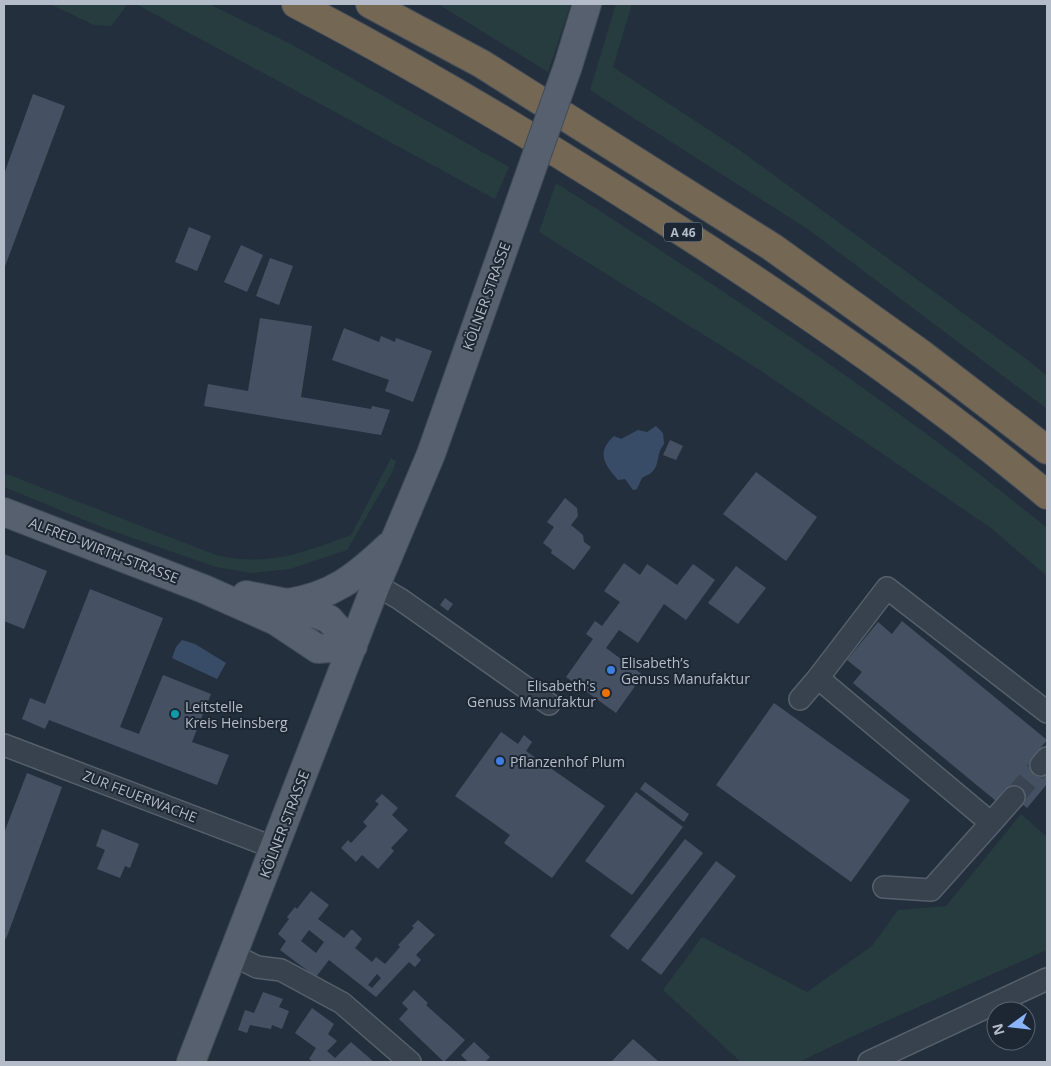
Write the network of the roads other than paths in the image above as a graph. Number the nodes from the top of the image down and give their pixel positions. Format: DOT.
graph roads {
  1 [pos="296,4"];
  2 [pos="370,4"];
  3 [pos="588,4"];
  4 [pos="1047,450"];
  5 [pos="1047,495"];
  6 [pos="4,512"];
  7 [pos="395,539"];
  8 [pos="376,585"];
  9 [pos="204,589"];
  10 [pos="287,603"];
  11 [pos="353,646"];
  12 [pos="818,678"];
  13 [pos="800,699"];
  14 [pos="549,704"];
  15 [pos="1047,712"];
  16 [pos="4,745"];
  17 [pos="1014,797"];
  18 [pos="991,823"];
  19 [pos="275,848"];
  20 [pos="884,887"];
  21 [pos="233,955"];
  22 [pos="1047,979"];
  23 [pos="191,1062"];
  24 [pos="410,1062"];
  25 [pos="870,1062"];
  1 -- 5 [label="highway, A 46"];
  2 -- 4 [label="highway, A 46"];
  3 -- 7 [label="main road, KÖLNER STRASSE, bridge"];
  6 -- 9 [label="main road, ALFRED-WIRTH-STRASSE"];
  7 -- 8 [label="main road, KÖLNER STRASSE"];
  7 -- 10 [label="main road"];
  8 -- 11 [label="main road, KÖLNER STRASSE"];
  8 -- 14 [label="street"];
  9 -- 10 [label="main road, ALFRED-WIRTH-STRASSE"];
  9 -- 11 [label="main road, ALFRED-WIRTH-STRASSE"];
  10 -- 11 [label="main road, ALFRED-WIRTH-STRASSE"];
  11 -- 19 [label="main road, KÖLNER STRASSE"];
  12 -- 13 [label="street"];
  12 -- 15 [label="street"];
  12 -- 18 [label="street"];
  16 -- 19 [label="street, ZUR FEUERWACHE"];
  17 -- 18 [label="street"];
  18 -- 20 [label="street"];
  19 -- 21 [label="main road, KÖLNER STRASSE"];
  21 -- 23 [label="main road, KÖLNER STRASSE"];
  21 -- 24 [label="street"];
  22 -- 25 [label="street"];
}
